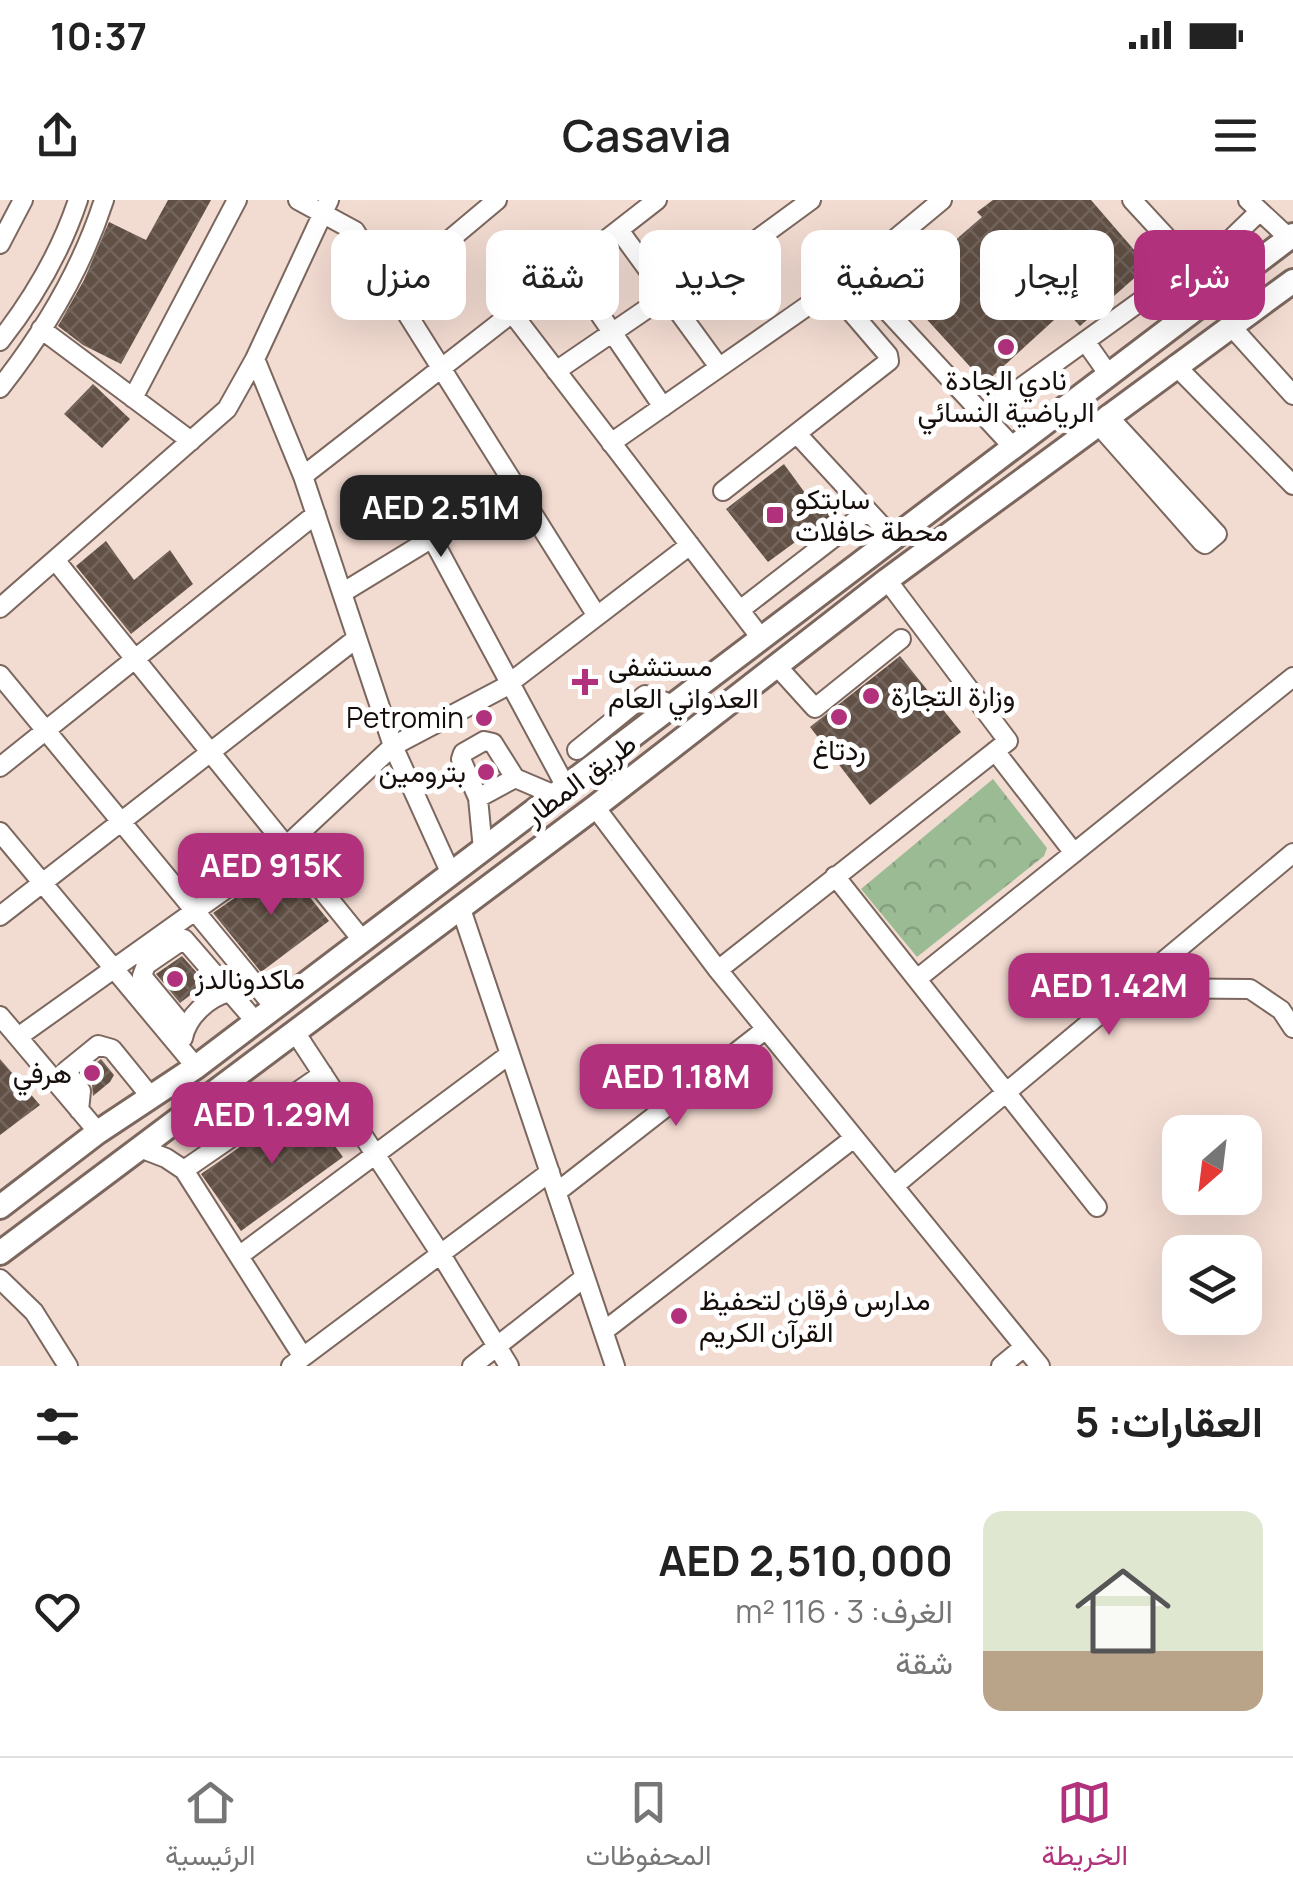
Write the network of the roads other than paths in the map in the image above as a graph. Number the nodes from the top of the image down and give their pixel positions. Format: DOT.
graph roads {
  1 [pos="23,200"];
  2 [pos="78,200"];
  3 [pos="104,200"];
  4 [pos="238,200"];
  5 [pos="298,200"];
  6 [pos="497,200"];
  7 [pos="811,200"];
  8 [pos="942,200"];
  9 [pos="1132,200"];
  10 [pos="644,204"];
  11 [pos="325,206"];
  12 [pos="1254,206"];
  13 [pos="919,207"];
  14 [pos="353,230"];
  15 [pos="461,230"];
  16 [pos="619,230"];
  17 [pos="768,230"];
  18 [pos="896,230"];
  19 [pos="1160,230"];
  20 [pos="1231,230"];
  21 [pos="1291,236"];
  22 [pos="0,244"];
  23 [pos="1265,256"];
  24 [pos="639,258"];
  25 [pos="1292,284"];
  26 [pos="1134,308"];
  27 [pos="801,310"];
  28 [pos="639,317"];
  29 [pos="411,320"];
  30 [pos="503,320"];
  31 [pos="517,320"];
  32 [pos="605,320"];
  33 [pos="684,320"];
  34 [pos="858,320"];
  35 [pos="896,320"];
  36 [pos="1181,320"];
  37 [pos="1230,326"];
  38 [pos="41,329"];
  39 [pos="614,332"];
  40 [pos="0,341"];
  41 [pos="1085,341"];
  42 [pos="256,358"];
  43 [pos="1175,365"];
  44 [pos="719,367"];
  45 [pos="441,368"];
  46 [pos="556,371"];
  47 [pos="1108,375"];
  48 [pos="0,388"];
  49 [pos="1293,395"];
  50 [pos="132,398"];
  51 [pos="663,407"];
  52 [pos="984,415"];
  53 [pos="1102,419"];
  54 [pos="798,434"];
  55 [pos="191,441"];
  56 [pos="612,443"];
  57 [pos="1013,447"];
  58 [pos="303,476"];
  59 [pos="1293,485"];
  60 [pos="516,487"];
  61 [pos="723,492"];
  62 [pos="1182,508"];
  63 [pos="868,511"];
  64 [pos="316,514"];
  65 [pos="432,538"];
  66 [pos="893,538"];
  67 [pos="690,546"];
  68 [pos="55,560"];
  69 [pos="887,580"];
  70 [pos="342,592"];
  71 [pos="0,608"];
  72 [pos="740,610"];
  73 [pos="597,616"];
  74 [pos="357,638"];
  75 [pos="762,638"];
  76 [pos="901,639"];
  77 [pos="135,659"];
  78 [pos="776,665"];
  79 [pos="0,676"];
  80 [pos="1293,678"];
  81 [pos="509,683"];
  82 [pos="674,704"];
  83 [pos="46,730"];
  84 [pos="393,746"];
  85 [pos="577,750"];
  86 [pos="995,751"];
  87 [pos="210,752"];
  88 [pos="0,767"];
  89 [pos="515,778"];
  90 [pos="560,791"];
  91 [pos="478,798"];
  92 [pos="594,807"];
  93 [pos="121,822"];
  94 [pos="0,832"];
  95 [pos="286,846"];
  96 [pos="483,850"];
  97 [pos="1074,853"];
  98 [pos="1293,853"];
  99 [pos="451,874"];
  100 [pos="835,876"];
  101 [pos="42,883"];
  102 [pos="460,906"];
  103 [pos="195,911"];
  104 [pos="0,916"];
  105 [pos="363,941"];
  106 [pos="114,969"];
  107 [pos="718,970"];
  108 [pos="917,980"];
  109 [pos="1132,988"];
  110 [pos="230,992"];
  111 [pos="275,1008"];
  112 [pos="256,1022"];
  113 [pos="185,1028"];
  114 [pos="1293,1028"];
  115 [pos="766,1029"];
  116 [pos="8,1031"];
  117 [pos="295,1032"];
  118 [pos="181,1048"];
  119 [pos="510,1054"];
  120 [pos="196,1067"];
  121 [pos="323,1074"];
  122 [pos="1006,1092"];
  123 [pos="151,1097"];
  124 [pos="79,1110"];
  125 [pos="98,1132"];
  126 [pos="854,1138"];
  127 [pos="140,1148"];
  128 [pos="376,1156"];
  129 [pos="184,1170"];
  130 [pos="550,1172"];
  131 [pos="40,1176"];
  132 [pos="894,1186"];
  133 [pos="0,1188"];
  134 [pos="557,1192"];
  135 [pos="0,1207"];
  136 [pos="1097,1207"];
  137 [pos="0,1253"];
  138 [pos="440,1253"];
  139 [pos="239,1256"];
  140 [pos="586,1277"];
  141 [pos="0,1280"];
  142 [pos="604,1331"];
  143 [pos="497,1347"];
  144 [pos="1024,1347"];
  145 [pos="297,1361"];
  146 [pos="68,1366"];
  147 [pos="472,1366"];
  148 [pos="508,1366"];
  149 [pos="616,1366"];
  150 [pos="1001,1366"];
  151 [pos="1040,1366"];
  1 -- 22 [label="street"];
  2 -- 40 [label="street"];
  3 -- 38 [label="street"];
  4 -- 50 [label="street"];
  5 -- 11 [label="street"];
  6 -- 15 [label="street"];
  7 -- 17 [label="street"];
  8 -- 13 [label="street"];
  9 -- 19 [label="street"];
  10 -- 16 [label="street"];
  11 -- 14 [label="street"];
  11 -- 42 [label="street"];
  12 -- 20 [label="street"];
  12 -- 21 [label="street"];
  13 -- 18 [label="street"];
  16 -- 24 [label="street"];
  21 -- 23 [label="main road, طريق المطار"];
  25 -- 37 [label="main road, طريق المطار"];
  26 -- 41 [label="street"];
  27 -- 44 [label="street"];
  28 -- 39 [label="street"];
  29 -- 45 [label="street"];
  30 -- 45 [label="street"];
  31 -- 46 [label="street"];
  32 -- 39 [label="street"];
  33 -- 44 [label="street"];
  34 -- 54 [label="street"];
  35 -- 52 [label="street"];
  36 -- 47 [label="main road, طريق المطار"];
  37 -- 43 [label="main road, طريق المطار"];
  37 -- 49 [label="street"];
  38 -- 48 [label="street"];
  38 -- 50 [label="street"];
  39 -- 46 [label="street"];
  39 -- 51 [label="street"];
  41 -- 47 [label="street"];
  41 -- 52 [label="street"];
  42 -- 55 [label="street"];
  42 -- 58 [label="street"];
  43 -- 53 [label="main road, طريق المطار"];
  43 -- 59 [label="street"];
  44 -- 51 [label="street"];
  45 -- 58 [label="street"];
  45 -- 60 [label="street"];
  46 -- 56 [label="street"];
  47 -- 57 [label="main road, طريق المطار"];
  50 -- 55 [label="street"];
  51 -- 56 [label="street"];
  52 -- 57 [label="street"];
  53 -- 62 [label="street"];
  53 -- 69 [label="main road, طريق المطار"];
  54 -- 61 [label="street"];
  54 -- 63 [label="street"];
  55 -- 68 [label="street"];
  56 -- 67 [label="street"];
  57 -- 66 [label="main road, طريق المطار"];
  58 -- 64 [label="street"];
  60 -- 65 [label="street"];
  60 -- 73 [label="street"];
  63 -- 66 [label="street"];
  63 -- 72 [label="street"];
  64 -- 70 [label="street"];
  64 -- 77 [label="street"];
  65 -- 70 [label="street"];
  65 -- 81 [label="street"];
  66 -- 75 [label="main road, طريق المطار"];
  67 -- 72 [label="street"];
  67 -- 73 [label="street"];
  68 -- 71 [label="street"];
  68 -- 77 [label="street"];
  69 -- 78 [label="main road, طريق المطار"];
  69 -- 86 [label="street"];
  70 -- 74 [label="street"];
  72 -- 75 [label="street"];
  73 -- 81 [label="street"];
  74 -- 84 [label="street"];
  74 -- 87 [label="street"];
  75 -- 82 [label="main road, طريق المطار"];
  76 -- 78 [label="street"];
  77 -- 83 [label="street"];
  77 -- 87 [label="street"];
  78 -- 92 [label="main road, طريق المطار"];
  79 -- 83 [label="street"];
  80 -- 97 [label="street"];
  81 -- 84 [label="street"];
  81 -- 90 [label="street"];
  82 -- 85 [label="street"];
  82 -- 90 [label="main road, طريق المطار"];
  83 -- 88 [label="street"];
  83 -- 93 [label="street"];
  84 -- 95 [label="street"];
  84 -- 99 [label="street"];
  86 -- 97 [label="street"];
  86 -- 100 [label="street"];
  87 -- 93 [label="street"];
  87 -- 95 [label="street"];
  89 -- 90 [label="street"];
  89 -- 91 [label="street"];
  89 -- 91 [label="street"];
  90 -- 96 [label="main road, طريق المطار"];
  91 -- 96 [label="street"];
  92 -- 102 [label="main road, طريق المطار"];
  92 -- 107 [label="street"];
  93 -- 101 [label="street"];
  93 -- 103 [label="street"];
  94 -- 101 [label="street"];
  95 -- 103 [label="street"];
  95 -- 105 [label="street"];
  96 -- 99 [label="main road, طريق المطار"];
  97 -- 108 [label="street"];
  98 -- 109 [label="street"];
  99 -- 105 [label="main road, طريق المطار"];
  100 -- 107 [label="street"];
  100 -- 108 [label="street"];
  101 -- 104 [label="street"];
  101 -- 106 [label="street"];
  102 -- 117 [label="main road, طريق المطار"];
  102 -- 119 [label="street"];
  103 -- 106 [label="street"];
  103 -- 111 [label="street"];
  105 -- 111 [label="main road, طريق المطار"];
  106 -- 116 [label="street"];
  106 -- 118 [label="street"];
  107 -- 115 [label="street"];
  108 -- 122 [label="street"];
  109 -- 114 [label="street"];
  109 -- 122 [label="street"];
  110 -- 112 [label="street"];
  110 -- 113 [label="street"];
  110 -- 113 [label="street"];
  111 -- 112 [label="main road, طريق المطار"];
  112 -- 120 [label="main road, طريق المطار"];
  113 -- 118 [label="street"];
  115 -- 126 [label="street"];
  115 -- 134 [label="street"];
  116 -- 124 [label="street"];
  117 -- 121 [label="street"];
  117 -- 127 [label="main road, طريق المطار"];
  118 -- 120 [label="street"];
  119 -- 128 [label="street"];
  119 -- 130 [label="street"];
  120 -- 123 [label="main road, طريق المطار"];
  121 -- 128 [label="street"];
  121 -- 129 [label="street"];
  122 -- 132 [label="street"];
  122 -- 136 [label="street"];
  123 -- 124 [label="street"];
  123 -- 125 [label="main road, طريق المطار"];
  124 -- 125 [label="street"];
  125 -- 131 [label="main road, طريق المطار"];
  126 -- 132 [label="street"];
  126 -- 142 [label="street"];
  127 -- 129 [label="street"];
  127 -- 137 [label="main road, طريق المطار"];
  128 -- 138 [label="street"];
  128 -- 139 [label="street"];
  129 -- 139 [label="street"];
  130 -- 134 [label="street"];
  130 -- 138 [label="street"];
  131 -- 133 [label="main road"];
  131 -- 135 [label="main road, طريق المطار"];
  132 -- 144 [label="street"];
  134 -- 140 [label="street"];
  138 -- 143 [label="street"];
  138 -- 145 [label="street"];
  139 -- 145 [label="street"];
  140 -- 142 [label="street"];
  140 -- 143 [label="street"];
  141 -- 146 [label="street"];
  142 -- 149 [label="street"];
  143 -- 147 [label="street"];
  143 -- 148 [label="street"];
  144 -- 150 [label="street"];
  144 -- 151 [label="street"];
}
